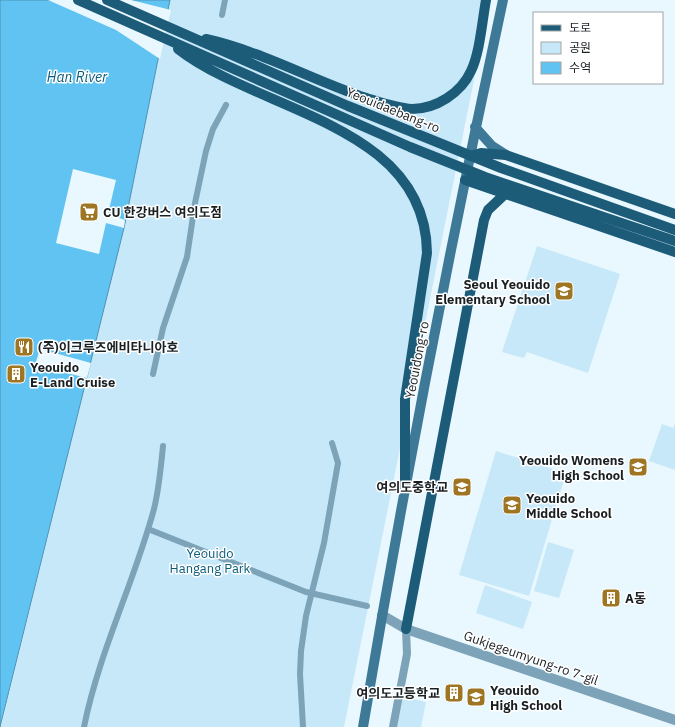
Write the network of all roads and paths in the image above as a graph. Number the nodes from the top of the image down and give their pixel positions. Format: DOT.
graph roads {
  1 [pos="78,0"];
  2 [pos="107,0"];
  3 [pos="225,0"];
  4 [pos="486,0"];
  5 [pos="503,0"];
  6 [pos="222,15"];
  7 [pos="183,33"];
  8 [pos="167,41"];
  9 [pos="226,106"];
  10 [pos="476,127"];
  11 [pos="506,155"];
  12 [pos="470,156"];
  13 [pos="465,180"];
  14 [pos="505,194"];
  15 [pos="675,214"];
  16 [pos="675,230"];
  17 [pos="675,241"];
  18 [pos="675,252"];
  19 [pos="153,374"];
  20 [pos="332,443"];
  21 [pos="163,446"];
  22 [pos="405,488"];
  23 [pos="148,529"];
  24 [pos="311,594"];
  25 [pos="367,606"];
  26 [pos="382,615"];
  27 [pos="406,629"];
  28 [pos="675,720"];
  29 [pos="84,727"];
  30 [pos="303,727"];
  31 [pos="363,727"];
  32 [pos="393,727"];
  1 -- 8 [label="main road"];
  2 -- 7 [label="main road, Yeouidaebang-ro"];
  3 -- 6 [label="street"];
  4 -- 7 [label="main road"];
  5 -- 10 [label="main road, Yeouidong-ro"];
  7 -- 16 [label="main road, Yeouidaebang-ro"];
  8 -- 17 [label="main road"];
  8 -- 22 [label="main road"];
  9 -- 19 [label="street"];
  10 -- 11 [label="main road"];
  10 -- 12 [label="main road, Yeouidong-ro"];
  11 -- 12 [label="main road"];
  11 -- 15 [label="main road"];
  12 -- 13 [label="main road, Yeouidong-ro"];
  13 -- 14 [label="main road"];
  13 -- 22 [label="main road, Yeouidong-ro"];
  14 -- 18 [label="main road"];
  14 -- 27 [label="main road"];
  20 -- 24 [label="street"];
  21 -- 23 [label="street"];
  22 -- 26 [label="main road, Yeouidong-ro"];
  23 -- 24 [label="street"];
  23 -- 29 [label="street"];
  24 -- 25 [label="street"];
  24 -- 30 [label="street"];
  26 -- 27 [label="street, Gukjegeumyung-ro 7-gil"];
  26 -- 31 [label="main road, Yeouidong-ro"];
  27 -- 28 [label="street, Gukjegeumyung-ro 7-gil"];
  27 -- 32 [label="street"];
}
